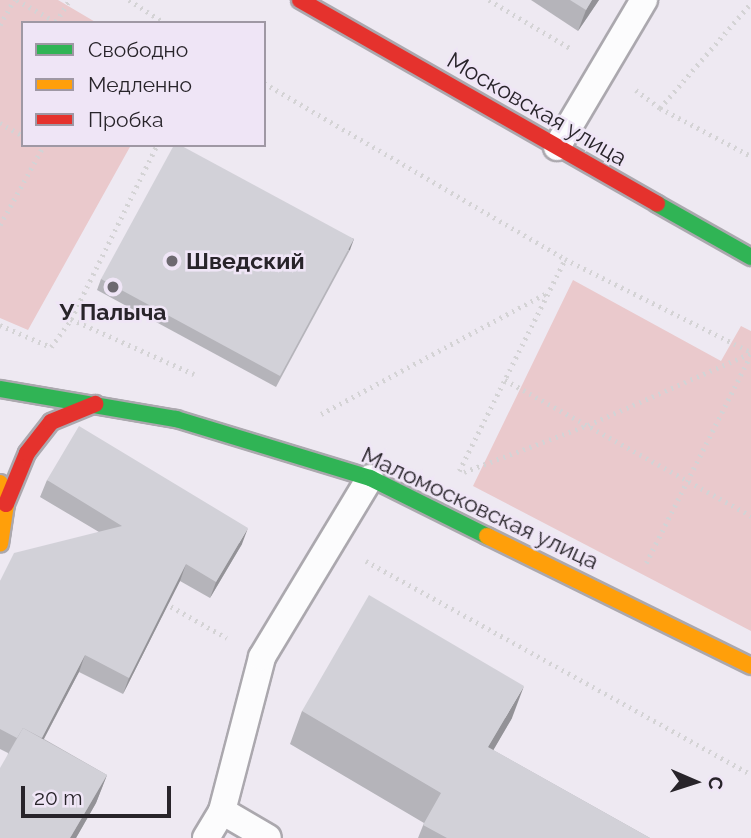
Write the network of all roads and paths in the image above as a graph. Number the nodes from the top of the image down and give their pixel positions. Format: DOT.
graph roads {
  1 [pos="16,0"];
  2 [pos="69,0"];
  3 [pos="129,0"];
  4 [pos="300,0"];
  5 [pos="644,0"];
  6 [pos="751,3"];
  7 [pos="55,21"];
  8 [pos="58,21"];
  9 [pos="162,21"];
  10 [pos="0,25"];
  11 [pos="266,84"];
  12 [pos="0,123"];
  13 [pos="21,135"];
  14 [pos="41,147"];
  15 [pos="156,147"];
  16 [pos="557,147"];
  17 [pos="751,156"];
  18 [pos="0,226"];
  19 [pos="751,257"];
  20 [pos="565,259"];
  21 [pos="549,292"];
  22 [pos="71,318"];
  23 [pos="0,325"];
  24 [pos="751,353"];
  25 [pos="201,377"];
  26 [pos="505,380"];
  27 [pos="0,389"];
  28 [pos="95,404"];
  29 [pos="318,415"];
  30 [pos="588,425"];
  31 [pos="370,478"];
  32 [pos="687,480"];
  33 [pos="0,483"];
  34 [pos="6,504"];
  35 [pos="751,516"];
  36 [pos="331,542"];
  37 [pos="0,544"];
  38 [pos="645,565"];
  39 [pos="157,599"];
  40 [pos="262,657"];
  41 [pos="751,666"];
  42 [pos="751,774"];
  43 [pos="222,811"];
  44 [pos="206,838"];
  45 [pos="268,838"];
  1 -- 7 [label="path"];
  1 -- 10 [label="path"];
  2 -- 8 [label="path"];
  3 -- 9 [label="path"];
  4 -- 16 [label="street, Московская улица"];
  5 -- 16 [label="lane"];
  6 -- 17 [label="path"];
  11 -- 20 [label="path"];
  12 -- 13 [label="path"];
  14 -- 18 [label="path"];
  15 -- 22 [label="path"];
  16 -- 19 [label="street, Московская улица"];
  20 -- 21 [label="path"];
  20 -- 24 [label="path"];
  21 -- 26 [label="path"];
  21 -- 29 [label="path"];
  22 -- 23 [label="path"];
  22 -- 25 [label="path"];
  24 -- 30 [label="path"];
  24 -- 32 [label="path"];
  26 -- 30 [label="path"];
  26 -- 30 [label="path"];
  27 -- 28 [label="street"];
  28 -- 31 [label="street, Маломосковская улица"];
  28 -- 34 [label="street"];
  30 -- 32 [label="path"];
  31 -- 36 [label="lane"];
  31 -- 41 [label="street, Маломосковская улица"];
  32 -- 35 [label="path"];
  32 -- 38 [label="path"];
  33 -- 34 [label="street"];
  34 -- 37 [label="street"];
  36 -- 40 [label="lane"];
  36 -- 42 [label="path"];
  39 -- 40 [label="path"];
  40 -- 43 [label="lane"];
  43 -- 44 [label="lane"];
  43 -- 45 [label="lane"];
}
